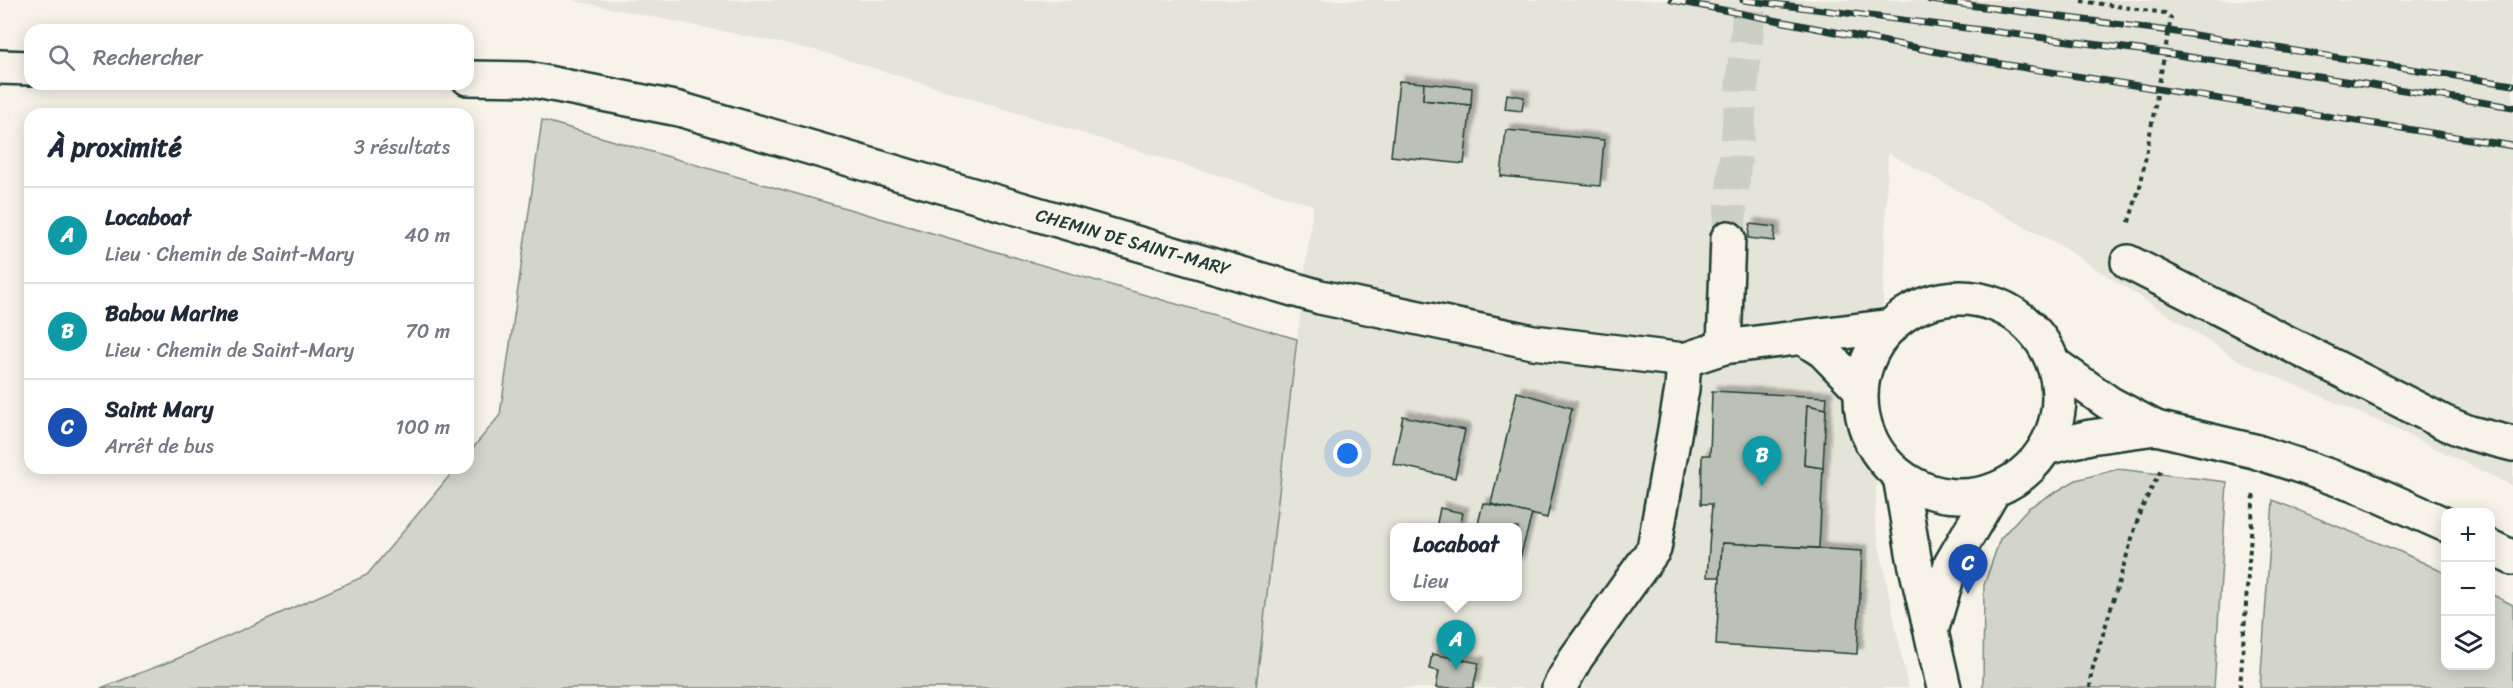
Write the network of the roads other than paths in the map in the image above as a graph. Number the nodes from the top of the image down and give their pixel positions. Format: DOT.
graph roads {
  1 [pos="0,67"];
  2 [pos="24,68"];
  3 [pos="474,78"];
  4 [pos="1728,238"];
  5 [pos="2128,262"];
  6 [pos="1892,326"];
  7 [pos="1803,338"];
  8 [pos="1724,347"];
  9 [pos="1684,360"];
  10 [pos="2054,364"];
  11 [pos="1861,390"];
  12 [pos="2156,428"];
  13 [pos="2513,444"];
  14 [pos="2045,448"];
  15 [pos="1900,476"];
  16 [pos="1994,490"];
  17 [pos="2441,523"];
  18 [pos="2495,549"];
  19 [pos="2513,558"];
  20 [pos="1932,630"];
  21 [pos="1559,688"];
  22 [pos="1944,688"];
  1 -- 2 [label="street"];
  3 -- 9 [label="street, CHEMIN DE SAINT-MARY"];
  4 -- 8 [label="street"];
  5 -- 13 [label="street"];
  6 -- 7 [label="street, CHEMIN DE SAINT-MARY"];
  6 -- 10 [label="street"];
  6 -- 11 [label="street"];
  7 -- 8 [label="street, CHEMIN DE SAINT-MARY"];
  7 -- 11 [label="street"];
  8 -- 9 [label="street, CHEMIN DE SAINT-MARY"];
  9 -- 21 [label="street"];
  10 -- 12 [label="street"];
  10 -- 14 [label="street"];
  11 -- 15 [label="street"];
  12 -- 14 [label="street"];
  12 -- 17 [label="street"];
  14 -- 16 [label="street"];
  15 -- 16 [label="street"];
  15 -- 20 [label="street"];
  16 -- 20 [label="street"];
  18 -- 19 [label="street"];
  20 -- 22 [label="street"];
}
